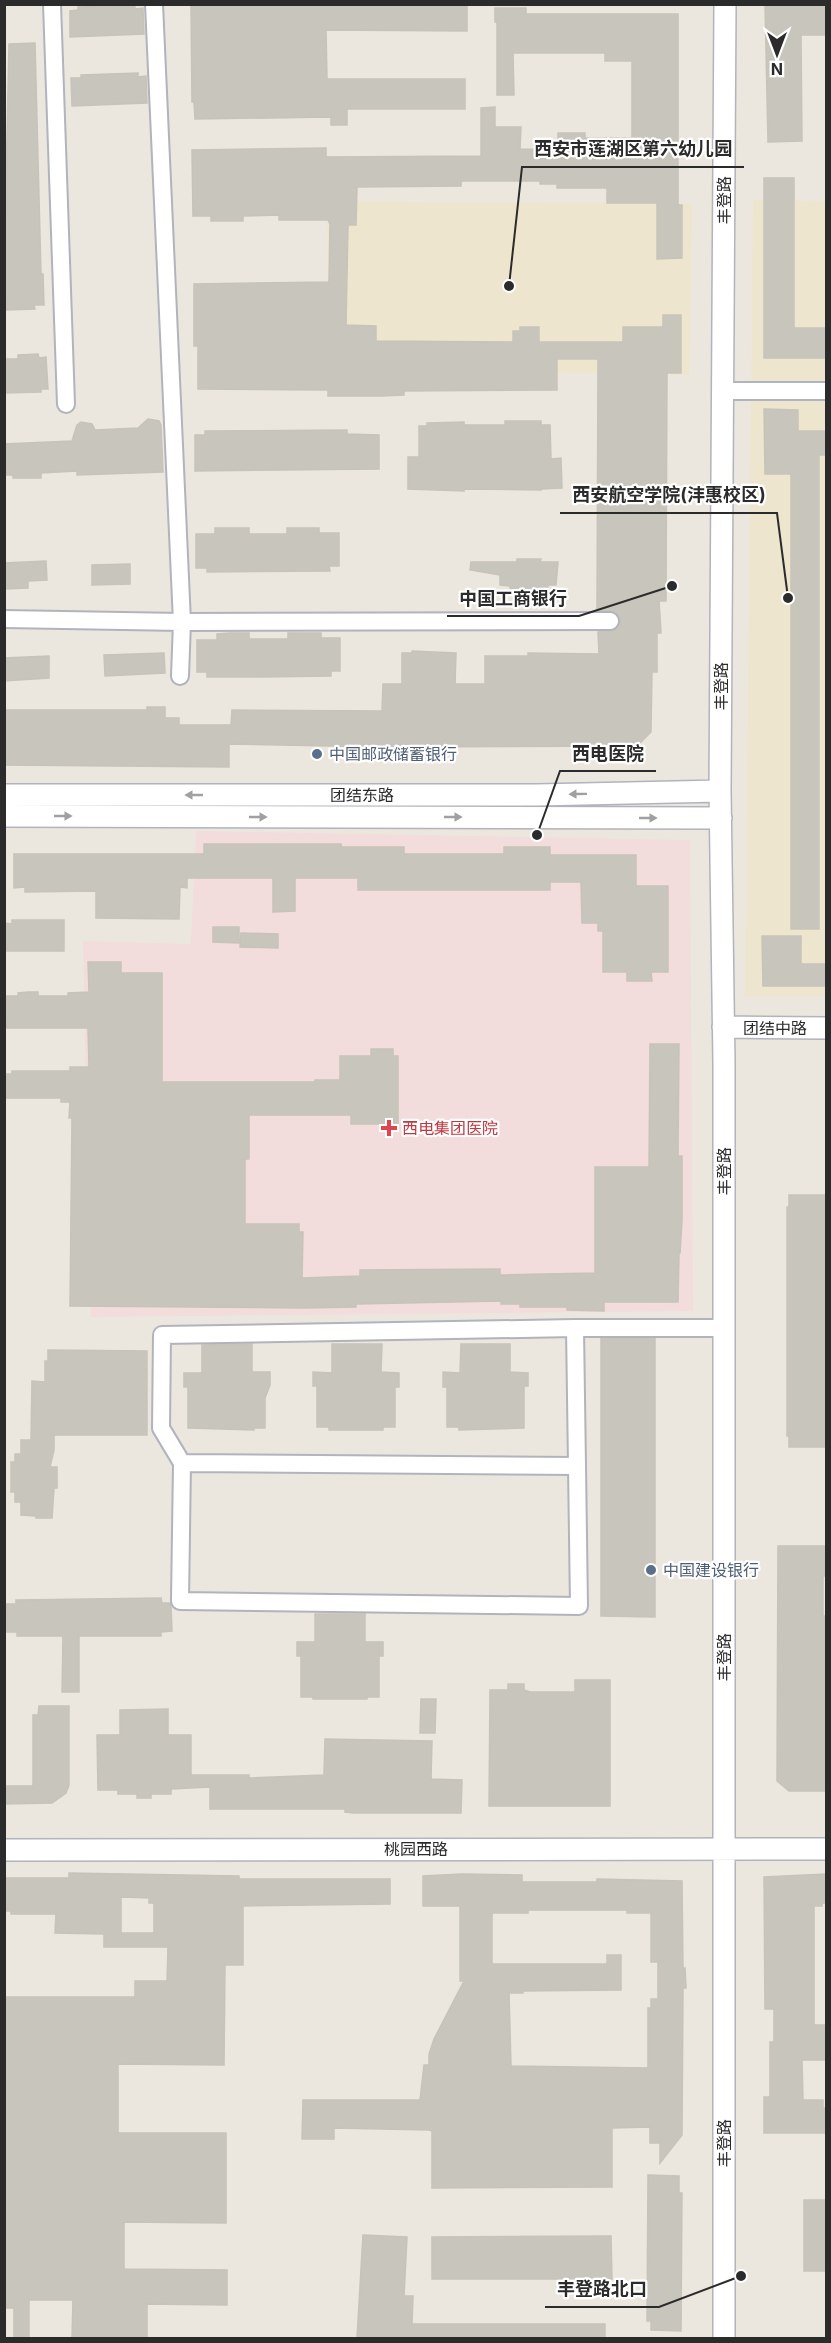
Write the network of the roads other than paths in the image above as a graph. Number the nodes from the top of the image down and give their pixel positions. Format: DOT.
graph roads {
  1 [pos="52,4"];
  2 [pos="154,4"];
  3 [pos="725,4"];
  4 [pos="723,391"];
  5 [pos="826,391"];
  6 [pos="66,404"];
  7 [pos="4,619"];
  8 [pos="610,621"];
  9 [pos="182,622"];
  10 [pos="180,676"];
  11 [pos="720,791"];
  12 [pos="4,795"];
  13 [pos="4,816"];
  14 [pos="721,818"];
  15 [pos="723,1027"];
  16 [pos="826,1028"];
  17 [pos="575,1328"];
  18 [pos="724,1328"];
  19 [pos="182,1463"];
  20 [pos="577,1466"];
  21 [pos="724,1848"];
  22 [pos="826,1849"];
  23 [pos="4,1850"];
  24 [pos="724,2338"];
  1 -- 6 [label="street"];
  2 -- 9 [label="street"];
  3 -- 4 [label="street, 丰登路"];
  4 -- 5 [label="street"];
  4 -- 11 [label="street, 丰登路"];
  7 -- 9 [label="street"];
  8 -- 9 [label="street"];
  9 -- 10 [label="street"];
  11 -- 12 [label="street, 团结东路, one-way"];
  11 -- 14 [label="street, 丰登路"];
  13 -- 14 [label="street, one-way"];
  14 -- 15 [label="street, 丰登路"];
  15 -- 16 [label="street, 团结中路"];
  15 -- 18 [label="street, 丰登路"];
  17 -- 18 [label="street"];
  17 -- 19 [label="street"];
  17 -- 20 [label="street"];
  18 -- 21 [label="street, 丰登路"];
  19 -- 20 [label="street"];
  19 -- 20 [label="street"];
  21 -- 22 [label="street, 桃园西路"];
  21 -- 23 [label="street, 桃园西路"];
  21 -- 24 [label="street, 丰登路"];
}
